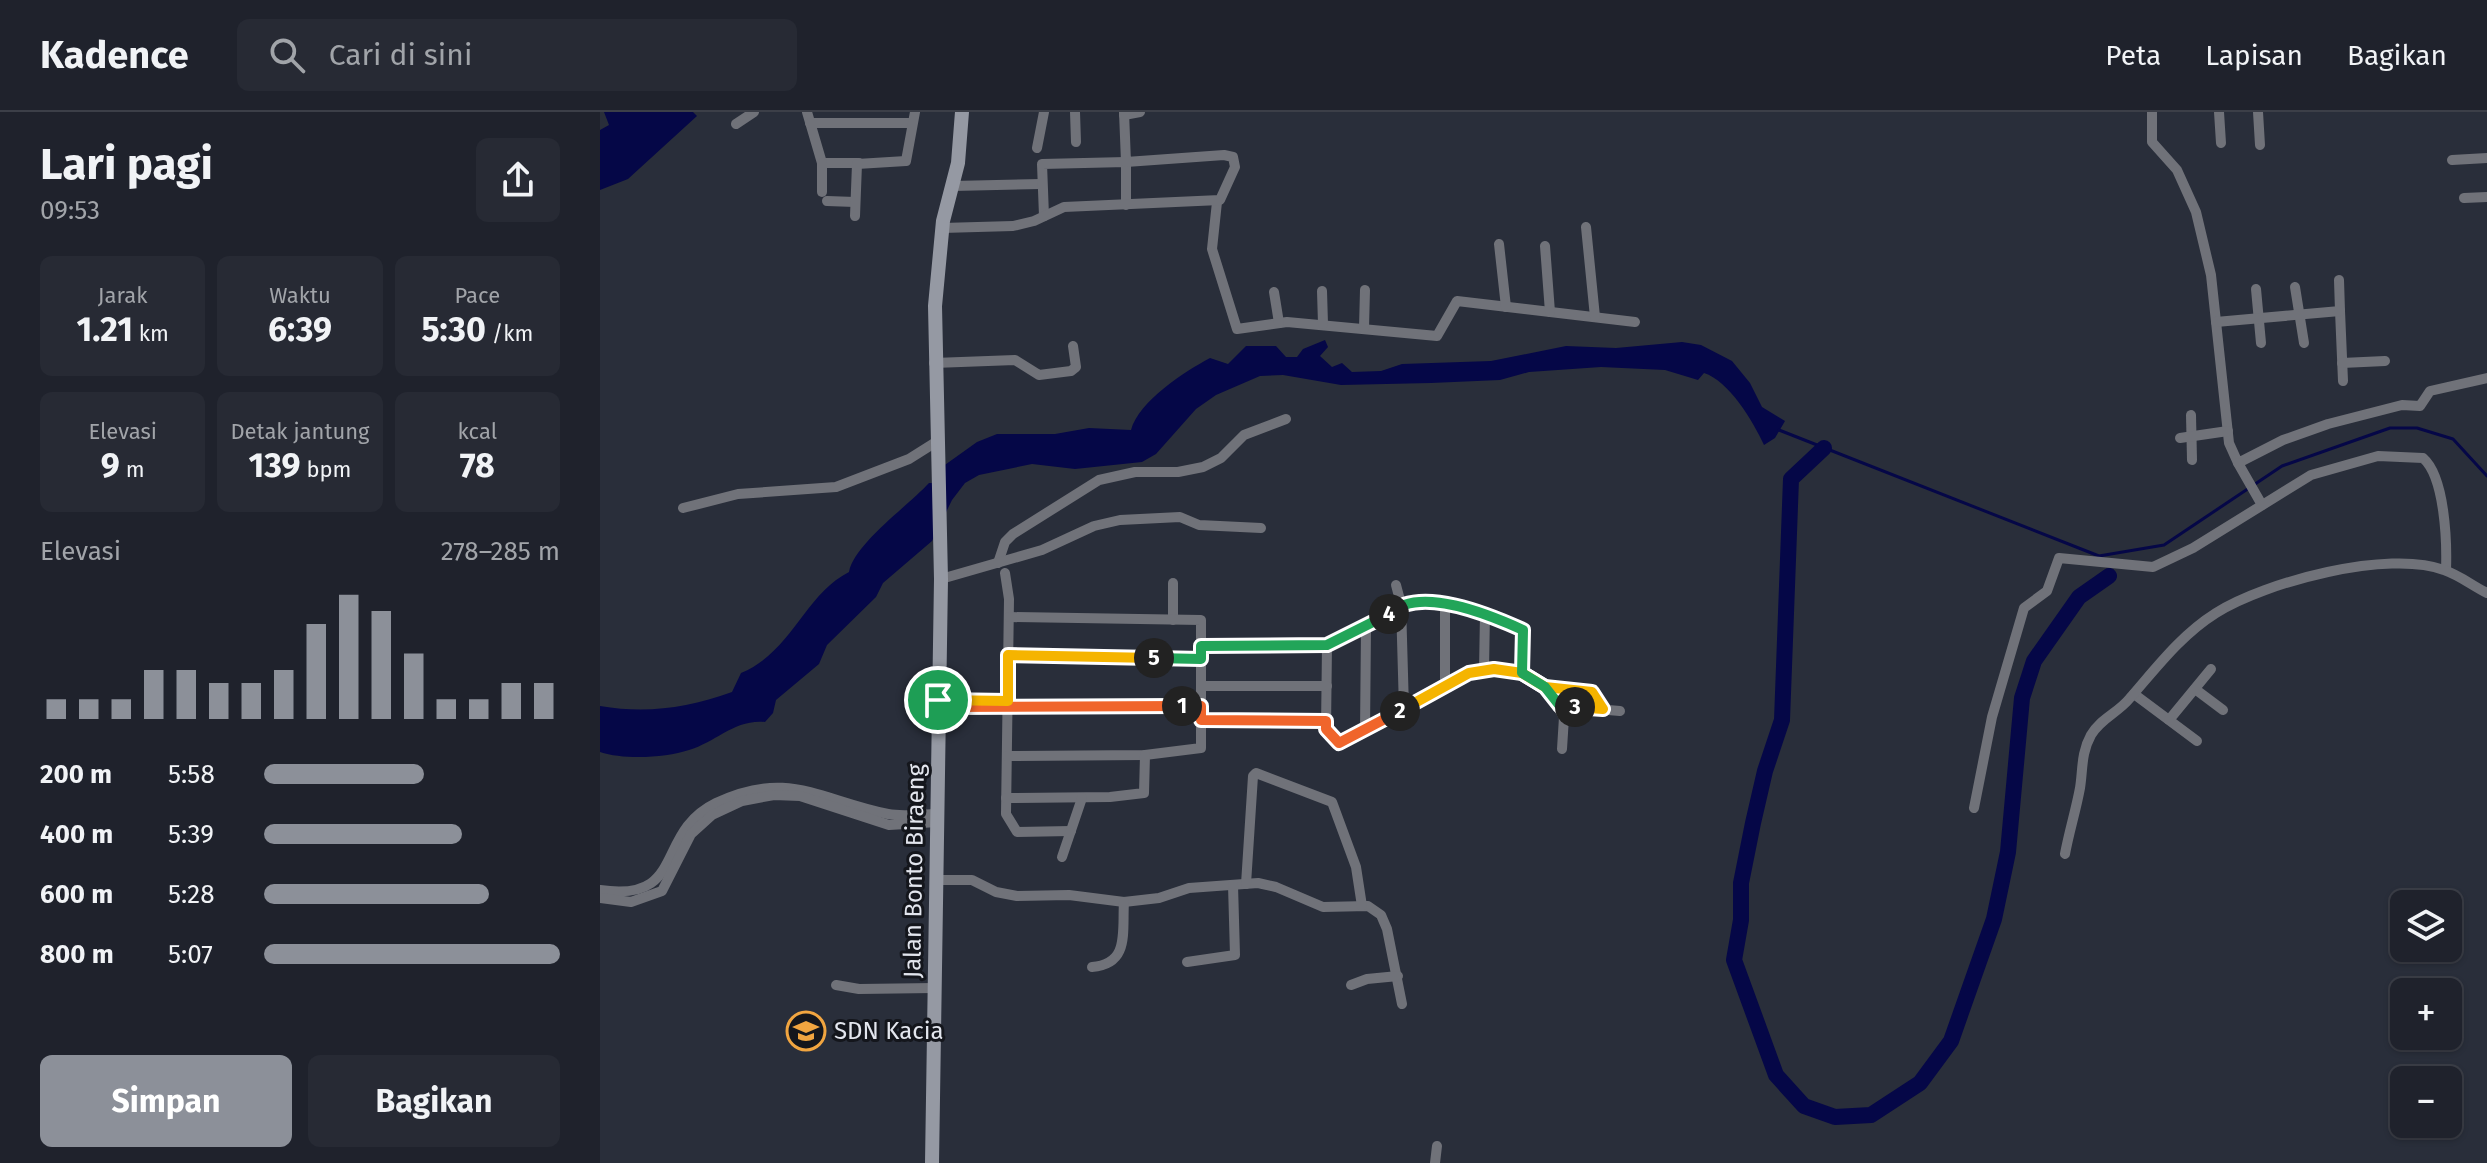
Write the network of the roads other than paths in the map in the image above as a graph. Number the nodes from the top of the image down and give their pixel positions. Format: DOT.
graph roads {
  1 [pos="754,112"];
  2 [pos="962,112"];
  3 [pos="1044,112"];
  4 [pos="1075,112"];
  5 [pos="1140,112"];
  6 [pos="2152,112"];
  7 [pos="2219,112"];
  8 [pos="2258,112"];
  9 [pos="1124,114"];
  10 [pos="809,118"];
  11 [pos="914,118"];
  12 [pos="736,124"];
  13 [pos="1076,142"];
  14 [pos="2221,143"];
  15 [pos="2260,145"];
  16 [pos="1037,148"];
  17 [pos="2487,158"];
  18 [pos="2452,160"];
  19 [pos="1126,162"];
  20 [pos="822,163"];
  21 [pos="859,163"];
  22 [pos="1041,184"];
  23 [pos="953,186"];
  24 [pos="2487,197"];
  25 [pos="2464,198"];
  26 [pos="855,202"];
  27 [pos="1217,202"];
  28 [pos="1126,205"];
  29 [pos="855,216"];
  30 [pos="1044,216"];
  31 [pos="1586,227"];
  32 [pos="942,228"];
  33 [pos="1499,244"];
  34 [pos="1545,246"];
  35 [pos="2339,280"];
  36 [pos="2295,287"];
  37 [pos="2256,289"];
  38 [pos="1365,290"];
  39 [pos="1322,291"];
  40 [pos="1274,292"];
  41 [pos="1506,307"];
  42 [pos="2340,311"];
  43 [pos="1550,312"];
  44 [pos="2300,316"];
  45 [pos="1595,317"];
  46 [pos="2259,319"];
  47 [pos="1635,322"];
  48 [pos="2216,322"];
  49 [pos="1279,323"];
  50 [pos="1323,324"];
  51 [pos="1364,328"];
  52 [pos="2261,343"];
  53 [pos="2304,343"];
  54 [pos="1073,346"];
  55 [pos="2385,361"];
  56 [pos="934,363"];
  57 [pos="2342,363"];
  58 [pos="2487,378"];
  59 [pos="2343,381"];
  60 [pos="2191,415"];
  61 [pos="1286,419"];
  62 [pos="2228,431"];
  63 [pos="2186,437"];
  64 [pos="936,442"];
  65 [pos="2192,460"];
  66 [pos="2240,465"];
  67 [pos="2260,500"];
  68 [pos="683,508"];
  69 [pos="1261,528"];
  70 [pos="998,563"];
  71 [pos="2446,570"];
  72 [pos="1005,573"];
  73 [pos="941,579"];
  74 [pos="1173,583"];
  75 [pos="1396,585"];
  76 [pos="2487,593"];
  77 [pos="1401,604"];
  78 [pos="1445,606"];
  79 [pos="1485,613"];
  80 [pos="1009,617"];
  81 [pos="1173,620"];
  82 [pos="1366,627"];
  83 [pos="1327,645"];
  84 [pos="1201,646"];
  85 [pos="1008,655"];
  86 [pos="1201,659"];
  87 [pos="2211,669"];
  88 [pos="1484,671"];
  89 [pos="1522,673"];
  90 [pos="1445,685"];
  91 [pos="1201,686"];
  92 [pos="1327,686"];
  93 [pos="1545,687"];
  94 [pos="2195,689"];
  95 [pos="2134,694"];
  96 [pos="938,704"];
  97 [pos="1008,705"];
  98 [pos="1201,706"];
  99 [pos="1560,706"];
  100 [pos="1404,709"];
  101 [pos="1603,709"];
  102 [pos="2223,710"];
  103 [pos="1620,711"];
  104 [pos="1201,720"];
  105 [pos="2169,720"];
  106 [pos="1326,721"];
  107 [pos="1365,731"];
  108 [pos="2197,741"];
  109 [pos="1562,749"];
  110 [pos="1145,755"];
  111 [pos="1007,756"];
  112 [pos="1006,798"];
  113 [pos="1082,798"];
  114 [pos="1974,808"];
  115 [pos="937,818"];
  116 [pos="1071,831"];
  117 [pos="2065,854"];
  118 [pos="1062,857"];
  119 [pos="937,880"];
  120 [pos="1246,884"];
  121 [pos="1233,885"];
  122 [pos="600,890"];
  123 [pos="600,898"];
  124 [pos="1124,902"];
  125 [pos="1362,906"];
  126 [pos="1187,962"];
  127 [pos="1092,967"];
  128 [pos="1398,976"];
  129 [pos="836,985"];
  130 [pos="1351,985"];
  131 [pos="934,988"];
  132 [pos="1402,1004"];
  133 [pos="1437,1146"];
  134 [pos="932,1163"];
  135 [pos="1435,1163"];
  1 -- 12 [label="street"];
  2 -- 23 [label="street, Jalan Bonto Biraeng"];
  3 -- 16 [label="street"];
  4 -- 13 [label="street"];
  5 -- 9 [label="street"];
  6 -- 48 [label="street"];
  7 -- 14 [label="street"];
  8 -- 15 [label="street"];
  9 -- 19 [label="street"];
  10 -- 11 [label="street"];
  10 -- 20 [label="street"];
  11 -- 21 [label="street"];
  17 -- 18 [label="street"];
  19 -- 22 [label="street"];
  19 -- 27 [label="street"];
  19 -- 28 [label="street"];
  20 -- 21 [label="street"];
  20 -- 26 [label="street"];
  21 -- 26 [label="street"];
  22 -- 23 [label="street"];
  22 -- 30 [label="street"];
  23 -- 32 [label="street, Jalan Bonto Biraeng"];
  24 -- 25 [label="street"];
  26 -- 29 [label="street"];
  27 -- 28 [label="street"];
  27 -- 49 [label="street"];
  28 -- 30 [label="street"];
  30 -- 32 [label="street"];
  31 -- 45 [label="street"];
  32 -- 56 [label="street, Jalan Bonto Biraeng"];
  33 -- 41 [label="street"];
  34 -- 43 [label="street"];
  35 -- 42 [label="street"];
  36 -- 44 [label="street"];
  37 -- 46 [label="street"];
  38 -- 51 [label="street"];
  39 -- 50 [label="street"];
  40 -- 49 [label="street"];
  41 -- 43 [label="street"];
  41 -- 51 [label="street"];
  42 -- 44 [label="street"];
  42 -- 57 [label="street"];
  43 -- 45 [label="street"];
  44 -- 46 [label="street"];
  44 -- 53 [label="street"];
  45 -- 47 [label="street"];
  46 -- 48 [label="street"];
  46 -- 52 [label="street"];
  48 -- 62 [label="street"];
  49 -- 50 [label="street"];
  50 -- 51 [label="street"];
  54 -- 56 [label="street"];
  55 -- 57 [label="street"];
  56 -- 64 [label="street, Jalan Bonto Biraeng"];
  57 -- 59 [label="street"];
  58 -- 66 [label="street"];
  60 -- 63 [label="street"];
  61 -- 70 [label="street"];
  62 -- 63 [label="street"];
  62 -- 66 [label="street"];
  63 -- 65 [label="street"];
  64 -- 68 [label="street"];
  64 -- 73 [label="street, Jalan Bonto Biraeng"];
  66 -- 67 [label="street"];
  67 -- 71 [label="street"];
  67 -- 114 [label="street"];
  69 -- 70 [label="street"];
  70 -- 73 [label="street"];
  71 -- 76 [label="street"];
  71 -- 95 [label="street"];
  72 -- 80 [label="street"];
  73 -- 96 [label="street, Jalan Bonto Biraeng"];
  74 -- 81 [label="street"];
  75 -- 77 [label="street"];
  77 -- 78 [label="street"];
  77 -- 82 [label="street"];
  77 -- 100 [label="street"];
  78 -- 79 [label="street"];
  78 -- 90 [label="street"];
  79 -- 88 [label="street"];
  79 -- 89 [label="street"];
  80 -- 81 [label="street"];
  80 -- 85 [label="street"];
  81 -- 84 [label="street"];
  82 -- 83 [label="street"];
  82 -- 107 [label="street"];
  83 -- 84 [label="street"];
  83 -- 92 [label="street"];
  84 -- 86 [label="street"];
  85 -- 86 [label="street"];
  85 -- 97 [label="street"];
  86 -- 91 [label="street"];
  87 -- 94 [label="street"];
  88 -- 89 [label="street"];
  88 -- 90 [label="street"];
  89 -- 93 [label="street"];
  90 -- 100 [label="street"];
  91 -- 92 [label="street"];
  91 -- 98 [label="street"];
  92 -- 106 [label="street"];
  93 -- 99 [label="street"];
  93 -- 101 [label="street"];
  94 -- 102 [label="street"];
  94 -- 105 [label="street"];
  95 -- 105 [label="street"];
  95 -- 117 [label="street"];
  96 -- 97 [label="street"];
  96 -- 115 [label="street, Jalan Bonto Biraeng"];
  97 -- 98 [label="street"];
  97 -- 111 [label="street"];
  98 -- 104 [label="street"];
  99 -- 101 [label="street"];
  99 -- 109 [label="street"];
  100 -- 107 [label="street"];
  101 -- 103 [label="street"];
  104 -- 106 [label="street"];
  104 -- 110 [label="street"];
  105 -- 108 [label="street"];
  106 -- 107 [label="street"];
  110 -- 111 [label="street"];
  110 -- 113 [label="street"];
  111 -- 112 [label="street"];
  112 -- 113 [label="street"];
  112 -- 116 [label="street"];
  113 -- 116 [label="street"];
  115 -- 119 [label="street, Jalan Bonto Biraeng"];
  115 -- 122 [label="street"];
  115 -- 123 [label="street"];
  116 -- 118 [label="street"];
  119 -- 124 [label="street"];
  119 -- 131 [label="street, Jalan Bonto Biraeng"];
  120 -- 121 [label="street"];
  120 -- 125 [label="street"];
  120 -- 125 [label="street"];
  121 -- 124 [label="street"];
  121 -- 126 [label="street"];
  124 -- 127 [label="street"];
  125 -- 128 [label="street"];
  128 -- 130 [label="street"];
  128 -- 132 [label="street"];
  129 -- 131 [label="street"];
  131 -- 134 [label="street, Jalan Bonto Biraeng"];
  133 -- 135 [label="street"];
}
